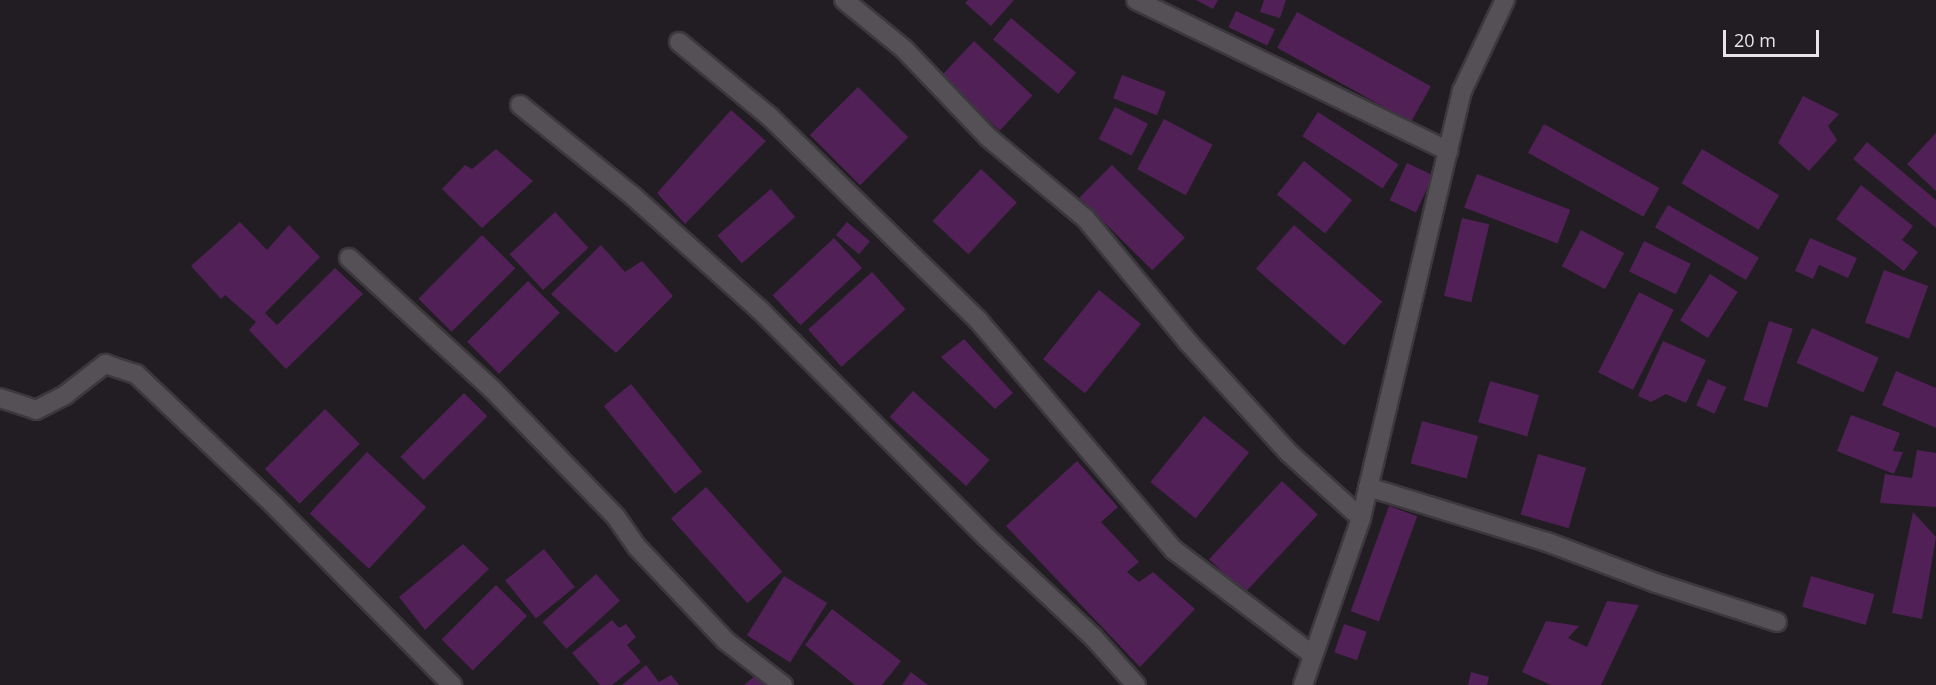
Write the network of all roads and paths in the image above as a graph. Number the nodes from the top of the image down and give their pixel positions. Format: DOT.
graph roads {
  1 [pos="844,0"];
  2 [pos="1136,0"];
  3 [pos="1505,0"];
  4 [pos="679,42"];
  5 [pos="519,105"];
  6 [pos="1448,151"];
  7 [pos="349,258"];
  8 [pos="0,398"];
  9 [pos="1368,487"];
  10 [pos="1361,518"];
  11 [pos="1778,622"];
  12 [pos="1313,655"];
  13 [pos="452,685"];
  14 [pos="783,685"];
  15 [pos="1136,685"];
  16 [pos="1303,685"];
  1 -- 10 [label="street"];
  2 -- 6 [label="street"];
  3 -- 6 [label="street"];
  4 -- 12 [label="street"];
  5 -- 15 [label="street"];
  6 -- 9 [label="street"];
  7 -- 14 [label="street"];
  8 -- 13 [label="street"];
  9 -- 10 [label="street"];
  9 -- 11 [label="street"];
  10 -- 12 [label="street"];
  12 -- 16 [label="street"];
}
